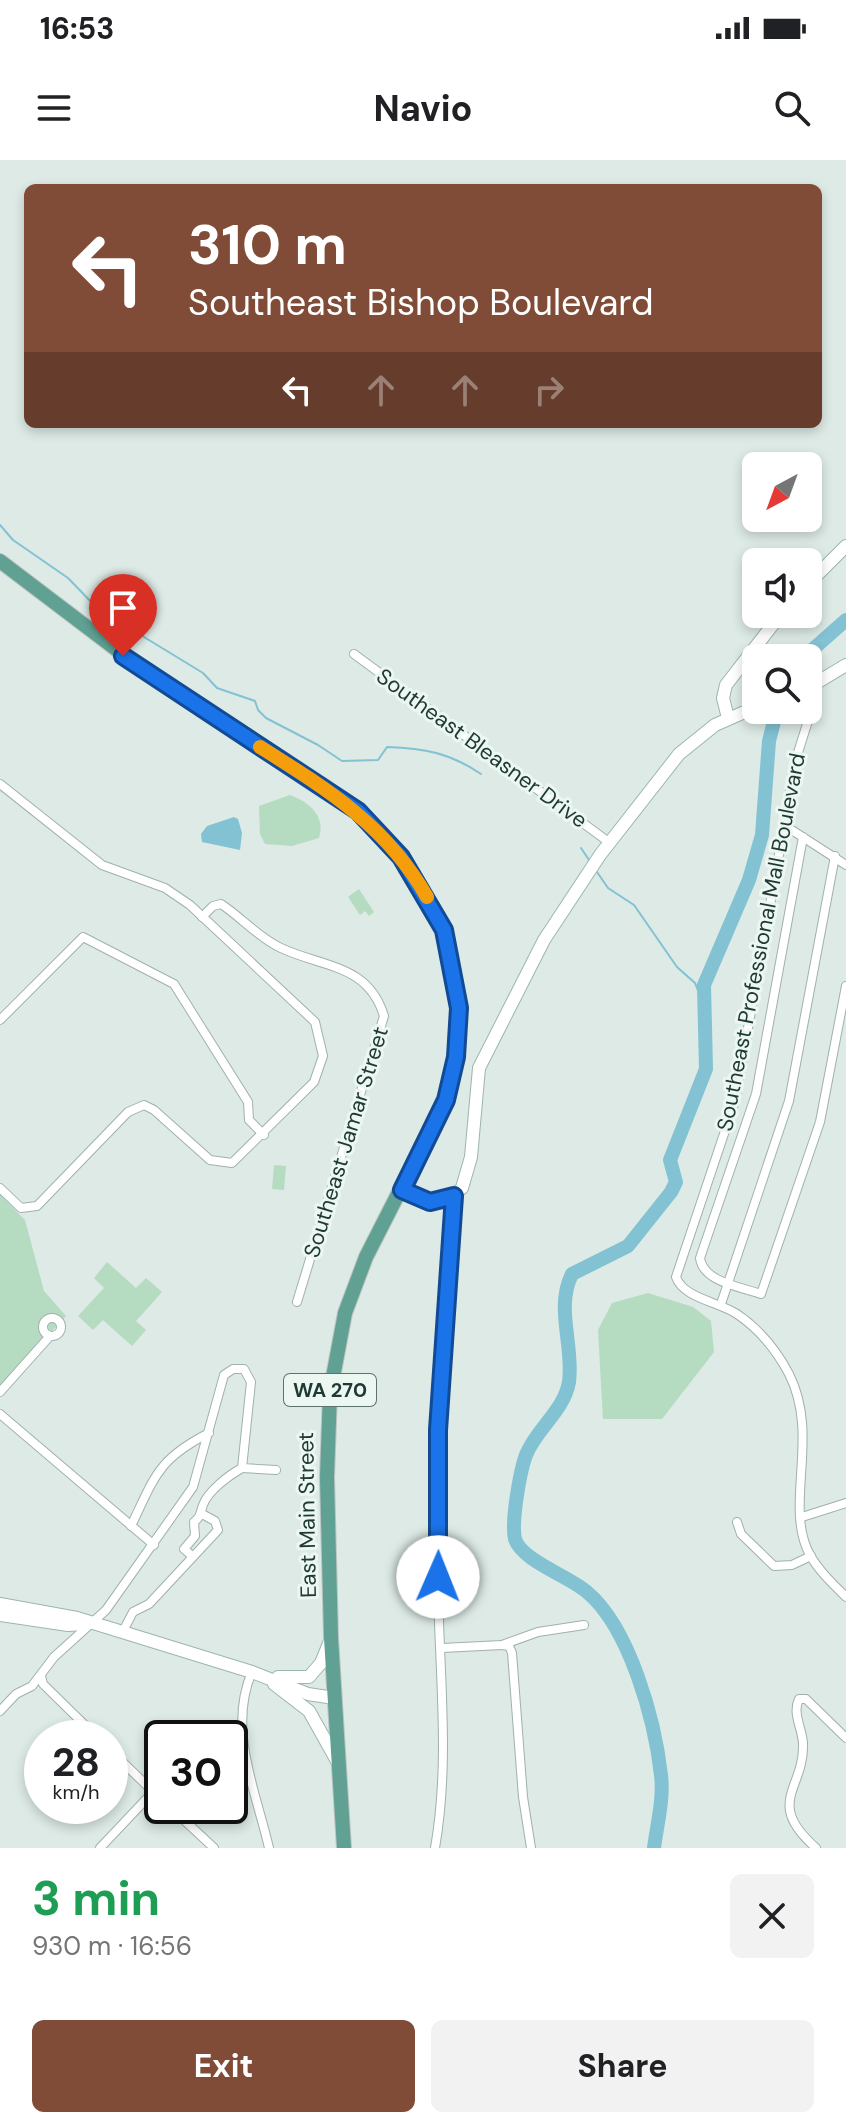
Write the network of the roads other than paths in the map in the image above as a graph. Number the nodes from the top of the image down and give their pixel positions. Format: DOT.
graph roads {
  1 [pos="846,546"];
  2 [pos="0,561"];
  3 [pos="822,570"];
  4 [pos="770,628"];
  5 [pos="354,654"];
  6 [pos="846,665"];
  7 [pos="822,680"];
  8 [pos="742,712"];
  9 [pos="728,718"];
  10 [pos="807,724"];
  11 [pos="0,784"];
  12 [pos="784,825"];
  13 [pos="803,837"];
  14 [pos="610,843"];
  15 [pos="835,856"];
  16 [pos="846,865"];
  17 [pos="202,917"];
  18 [pos="846,986"];
  19 [pos="0,1020"];
  20 [pos="264,1135"];
  21 [pos="0,1188"];
  22 [pos="402,1190"];
  23 [pos="454,1196"];
  24 [pos="729,1284"];
  25 [pos="297,1302"];
  26 [pos="721,1304"];
  27 [pos="50,1336"];
  28 [pos="0,1392"];
  29 [pos="0,1414"];
  30 [pos="209,1433"];
  31 [pos="193,1440"];
  32 [pos="205,1450"];
  33 [pos="242,1468"];
  34 [pos="276,1470"];
  35 [pos="846,1503"];
  36 [pos="202,1514"];
  37 [pos="802,1517"];
  38 [pos="737,1522"];
  39 [pos="131,1526"];
  40 [pos="154,1545"];
  41 [pos="191,1555"];
  42 [pos="811,1556"];
  43 [pos="846,1597"];
  44 [pos="0,1604"];
  45 [pos="0,1615"];
  46 [pos="89,1623"];
  47 [pos="584,1625"];
  48 [pos="122,1633"];
  49 [pos="331,1638"];
  50 [pos="502,1645"];
  51 [pos="442,1648"];
  52 [pos="252,1672"];
  53 [pos="41,1676"];
  54 [pos="266,1677"];
  55 [pos="334,1698"];
  56 [pos="0,1711"];
  57 [pos="80,1720"];
  58 [pos="846,1738"];
  59 [pos="339,1765"];
  60 [pos="128,1768"];
  61 [pos="144,1783"];
  62 [pos="144,1802"];
  63 [pos="188,1824"];
  64 [pos="100,1848"];
  65 [pos="214,1848"];
  66 [pos="269,1848"];
  67 [pos="344,1848"];
  68 [pos="435,1848"];
  69 [pos="531,1848"];
  70 [pos="816,1848"];
  1 -- 3 [label="street"];
  2 -- 22 [label="main road, East Main Street / WA 270"];
  4 -- 9 [label="street"];
  5 -- 14 [label="street, Southeast Bleasner Drive"];
  6 -- 7 [label="street"];
  8 -- 9 [label="street"];
  9 -- 14 [label="street"];
  10 -- 12 [label="street, Southeast Professional Mall Boulevard"];
  11 -- 17 [label="street"];
  12 -- 13 [label="street"];
  12 -- 26 [label="street, Southeast Professional Mall Boulevard"];
  13 -- 15 [label="street"];
  13 -- 24 [label="street"];
  14 -- 23 [label="street"];
  15 -- 16 [label="street"];
  15 -- 24 [label="street"];
  17 -- 20 [label="street"];
  17 -- 25 [label="street, Southeast Jamar Street"];
  18 -- 24 [label="street"];
  19 -- 20 [label="street"];
  20 -- 21 [label="street"];
  22 -- 23 [label="street"];
  22 -- 49 [label="main road, East Main Street / WA 270"];
  23 -- 51 [label="street"];
  24 -- 26 [label="street"];
  26 -- 37 [label="street, Southeast Professional Mall Boulevard"];
  27 -- 28 [label="street"];
  29 -- 39 [label="street"];
  30 -- 31 [label="street"];
  30 -- 32 [label="street"];
  30 -- 33 [label="street"];
  31 -- 32 [label="street"];
  31 -- 39 [label="street"];
  32 -- 40 [label="street"];
  33 -- 34 [label="street"];
  33 -- 36 [label="street"];
  35 -- 37 [label="street"];
  36 -- 41 [label="street"];
  36 -- 41 [label="street"];
  37 -- 42 [label="street, Southeast Professional Mall Boulevard"];
  38 -- 42 [label="street"];
  39 -- 40 [label="street"];
  40 -- 46 [label="street"];
  41 -- 48 [label="street"];
  42 -- 43 [label="street"];
  44 -- 46 [label="street"];
  45 -- 46 [label="street"];
  46 -- 48 [label="street"];
  46 -- 53 [label="street"];
  47 -- 50 [label="street"];
  48 -- 52 [label="street"];
  49 -- 54 [label="street"];
  49 -- 55 [label="main road, East Main Street / WA 270"];
  50 -- 51 [label="street"];
  50 -- 69 [label="street"];
  51 -- 68 [label="street"];
  52 -- 54 [label="street"];
  52 -- 66 [label="street"];
  53 -- 56 [label="street"];
  53 -- 57 [label="street"];
  54 -- 55 [label="street"];
  54 -- 59 [label="street"];
  55 -- 59 [label="main road, East Main Street / WA 270"];
  58 -- 70 [label="street"];
  59 -- 67 [label="main road, East Main Street / WA 270"];
  60 -- 61 [label="street"];
  62 -- 64 [label="street"];
  63 -- 65 [label="street"];
}
